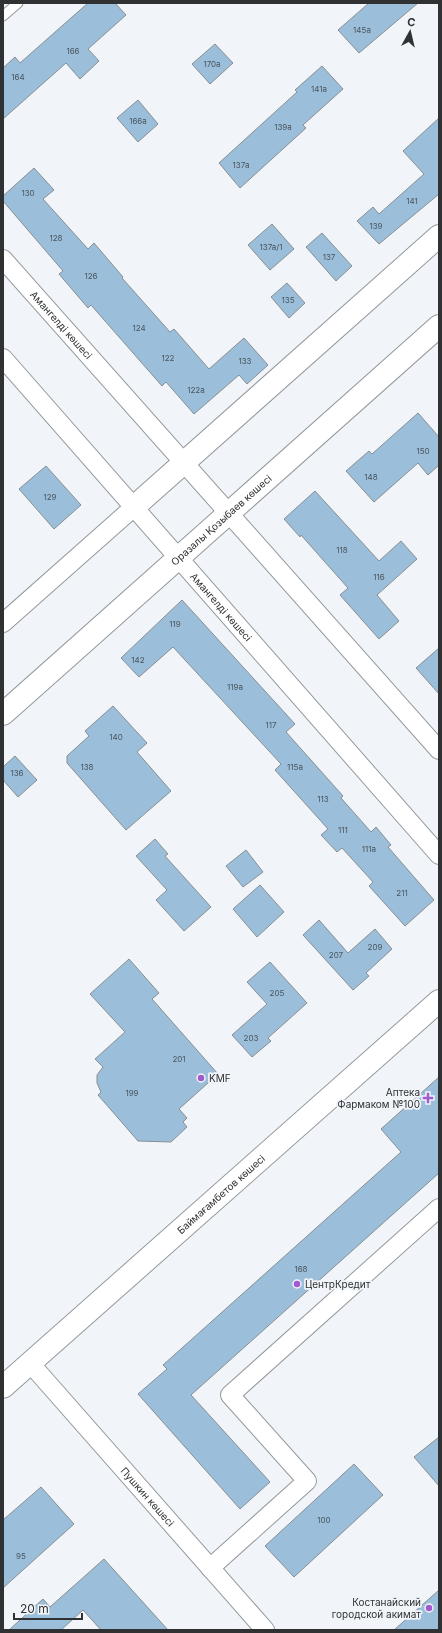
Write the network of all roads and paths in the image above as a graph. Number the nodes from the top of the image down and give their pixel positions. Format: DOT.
graph roads {
  1 [pos="18,3"];
  2 [pos="3,16"];
  3 [pos="439,236"];
  4 [pos="3,259"];
  5 [pos="439,326"];
  6 [pos="3,358"];
  7 [pos="183,463"];
  8 [pos="134,507"];
  9 [pos="228,514"];
  10 [pos="178,558"];
  11 [pos="3,623"];
  12 [pos="3,714"];
  13 [pos="439,750"];
  14 [pos="439,855"];
  15 [pos="439,1001"];
  16 [pos="439,1208"];
  17 [pos="30,1364"];
  18 [pos="3,1387"];
  19 [pos="210,1568"];
  20 [pos="265,1630"];
  1 -- 2 [label="lane"];
  3 -- 7 [label="street"];
  4 -- 7 [label="street, Амангелді көшесі"];
  5 -- 9 [label="street, Оразалы Қозыбаев көшесі"];
  6 -- 8 [label="street, Амангелді көшесі"];
  7 -- 8 [label="street"];
  7 -- 9 [label="street, Амангелді көшесі"];
  8 -- 10 [label="street, Амангелді көшесі"];
  8 -- 11 [label="street"];
  9 -- 10 [label="street, Оразалы Қозыбаев көшесі"];
  9 -- 13 [label="street, Амангелді көшесі"];
  10 -- 12 [label="street, Оразалы Қозыбаев көшесі"];
  10 -- 14 [label="street, Амангелді көшесі"];
  15 -- 17 [label="street, Баймағамбетов көшесі"];
  16 -- 19 [label="street"];
  17 -- 18 [label="street, Баймағамбетов көшесі"];
  17 -- 19 [label="street, Пушкин көшесі"];
  19 -- 20 [label="street, Пушкин көшесі"];
}
